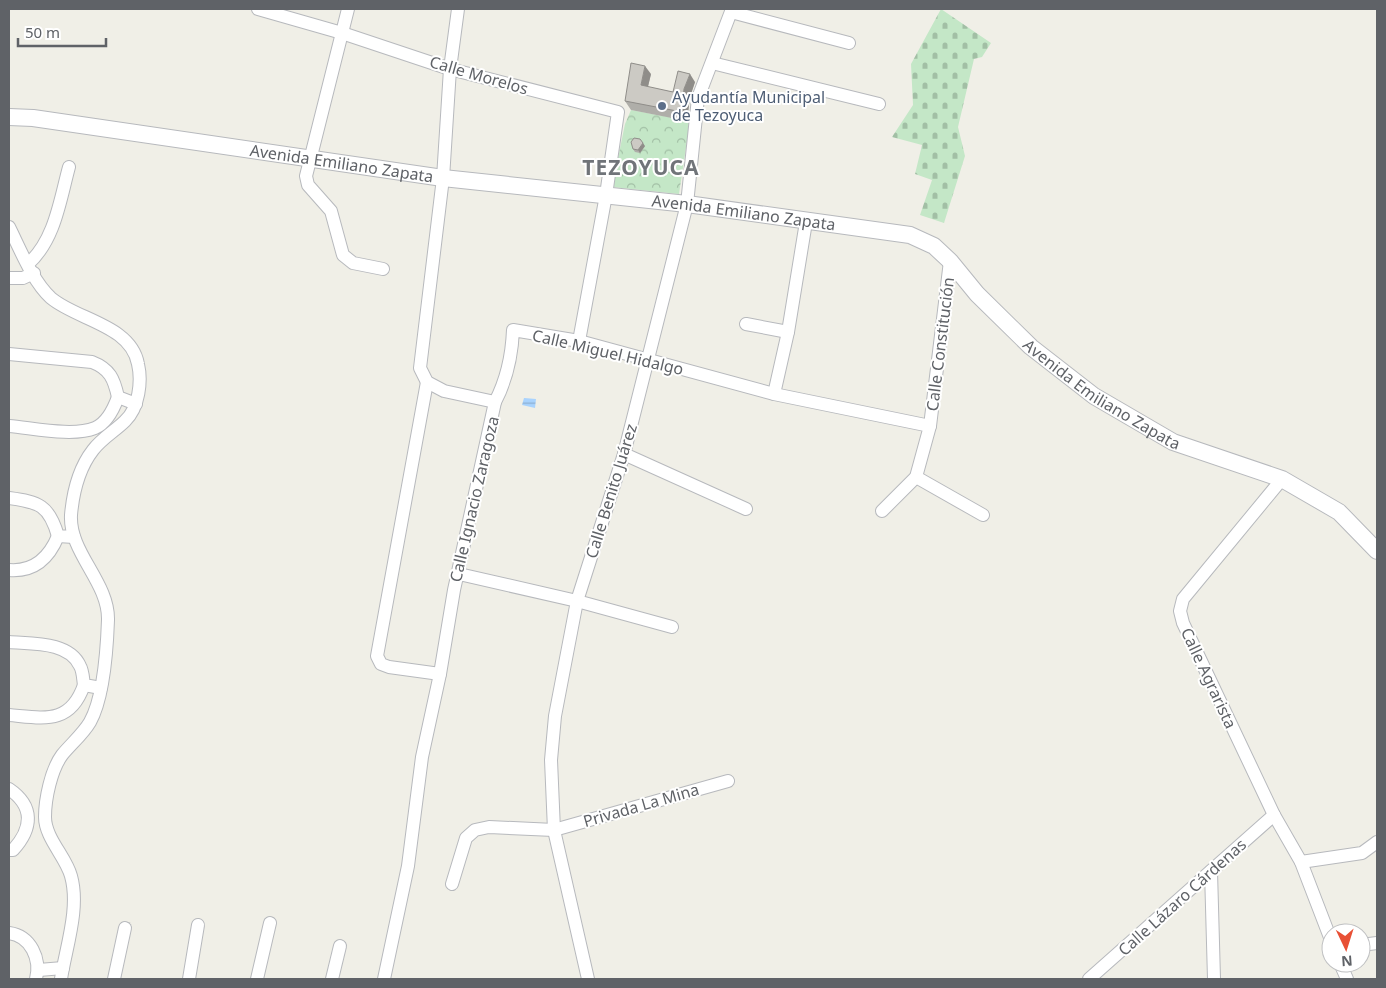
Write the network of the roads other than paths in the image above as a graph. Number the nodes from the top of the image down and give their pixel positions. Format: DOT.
graph roads {
  1 [pos="258,9"];
  2 [pos="348,9"];
  3 [pos="458,9"];
  4 [pos="731,11"];
  5 [pos="342,33"];
  6 [pos="848,43"];
  7 [pos="712,63"];
  8 [pos="450,69"];
  9 [pos="879,104"];
  10 [pos="9,117"];
  11 [pos="311,158"];
  12 [pos="70,166"];
  13 [pos="443,178"];
  14 [pos="606,195"];
  15 [pos="687,204"];
  16 [pos="806,222"];
  17 [pos="9,227"];
  18 [pos="950,261"];
  19 [pos="31,269"];
  20 [pos="383,269"];
  21 [pos="9,278"];
  22 [pos="746,324"];
  23 [pos="788,332"];
  24 [pos="579,342"];
  25 [pos="9,354"];
  26 [pos="646,359"];
  27 [pos="427,382"];
  28 [pos="774,394"];
  29 [pos="118,397"];
  30 [pos="495,402"];
  31 [pos="136,404"];
  32 [pos="9,426"];
  33 [pos="930,426"];
  34 [pos="624,454"];
  35 [pos="916,477"];
  36 [pos="1282,479"];
  37 [pos="9,498"];
  38 [pos="746,509"];
  39 [pos="882,511"];
  40 [pos="983,515"];
  41 [pos="58,536"];
  42 [pos="74,537"];
  43 [pos="1377,551"];
  44 [pos="9,570"];
  45 [pos="459,574"];
  46 [pos="577,601"];
  47 [pos="672,627"];
  48 [pos="9,642"];
  49 [pos="440,674"];
  50 [pos="84,685"];
  51 [pos="101,688"];
  52 [pos="9,715"];
  53 [pos="728,781"];
  54 [pos="9,789"];
  55 [pos="1274,815"];
  56 [pos="29,818"];
  57 [pos="45,819"];
  58 [pos="554,830"];
  59 [pos="1377,842"];
  60 [pos="9,850"];
  61 [pos="1301,862"];
  62 [pos="1211,871"];
  63 [pos="452,884"];
  64 [pos="270,923"];
  65 [pos="1324,923"];
  66 [pos="198,925"];
  67 [pos="126,928"];
  68 [pos="9,933"];
  69 [pos="340,946"];
  70 [pos="62,974"];
  71 [pos="37,975"];
  72 [pos="114,979"];
  73 [pos="189,979"];
  74 [pos="257,979"];
  75 [pos="332,979"];
  76 [pos="384,979"];
  77 [pos="588,979"];
  78 [pos="1089,979"];
  79 [pos="1214,979"];
  1 -- 5 [label="street, Calle Morelos"];
  2 -- 5 [label="street"];
  3 -- 8 [label="street"];
  4 -- 6 [label="street"];
  4 -- 7 [label="street, Calle Benito Juárez"];
  5 -- 8 [label="street, Calle Morelos"];
  5 -- 11 [label="street"];
  7 -- 9 [label="street"];
  7 -- 15 [label="street, Calle Benito Juárez"];
  8 -- 13 [label="street"];
  8 -- 14 [label="street, Calle Morelos"];
  10 -- 11 [label="street, Avenida Emiliano Zapata"];
  11 -- 13 [label="street, Avenida Emiliano Zapata"];
  11 -- 20 [label="street"];
  12 -- 19 [label="street"];
  13 -- 14 [label="street, Avenida Emiliano Zapata"];
  13 -- 27 [label="street"];
  14 -- 15 [label="street, Avenida Emiliano Zapata"];
  14 -- 24 [label="street"];
  15 -- 16 [label="street, Avenida Emiliano Zapata"];
  15 -- 26 [label="street, Calle Benito Juárez"];
  16 -- 18 [label="street, Avenida Emiliano Zapata"];
  16 -- 23 [label="street"];
  17 -- 19 [label="street"];
  18 -- 33 [label="street, Calle Constitución"];
  18 -- 36 [label="street, Avenida Emiliano Zapata"];
  19 -- 21 [label="street"];
  19 -- 31 [label="street"];
  22 -- 23 [label="street"];
  23 -- 28 [label="street"];
  24 -- 26 [label="street, Calle Miguel Hidalgo"];
  24 -- 30 [label="street, Calle Miguel Hidalgo"];
  25 -- 29 [label="street"];
  26 -- 28 [label="street, Calle Miguel Hidalgo"];
  26 -- 34 [label="street, Calle Benito Juárez"];
  27 -- 30 [label="street, Calle Ignacio Zaragoza"];
  27 -- 49 [label="street"];
  28 -- 33 [label="street, Calle Miguel Hidalgo"];
  29 -- 31 [label="street"];
  29 -- 32 [label="street"];
  30 -- 45 [label="street, Calle Ignacio Zaragoza"];
  31 -- 42 [label="street"];
  33 -- 35 [label="street, Calle Constitución"];
  34 -- 38 [label="street"];
  34 -- 46 [label="street, Calle Benito Juárez"];
  35 -- 39 [label="street"];
  35 -- 40 [label="street"];
  36 -- 43 [label="street, Avenida Emiliano Zapata"];
  36 -- 55 [label="street, Calle Agrarista"];
  37 -- 41 [label="street"];
  41 -- 42 [label="street"];
  41 -- 44 [label="street"];
  42 -- 51 [label="street"];
  45 -- 46 [label="street"];
  45 -- 49 [label="street, Calle Ignacio Zaragoza"];
  46 -- 47 [label="street"];
  46 -- 58 [label="street, Calle Benito Juárez"];
  48 -- 50 [label="street"];
  49 -- 76 [label="street, Calle Ignacio Zaragoza"];
  50 -- 51 [label="street"];
  50 -- 52 [label="street"];
  51 -- 57 [label="street"];
  53 -- 58 [label="street, Privada La Mina"];
  54 -- 56 [label="street"];
  55 -- 61 [label="street"];
  55 -- 62 [label="street, Calle Lázaro Cárdenas"];
  56 -- 57 [label="street"];
  56 -- 60 [label="street"];
  57 -- 70 [label="street"];
  58 -- 63 [label="street, Privada La Mina"];
  58 -- 77 [label="street, Calle Benito Juárez"];
  59 -- 61 [label="street"];
  61 -- 65 [label="street"];
  62 -- 78 [label="street, Calle Lázaro Cárdenas"];
  62 -- 79 [label="street"];
  64 -- 74 [label="street"];
  66 -- 73 [label="street"];
  67 -- 72 [label="street"];
  68 -- 71 [label="street"];
  69 -- 75 [label="street"];
  70 -- 71 [label="street"];
}
